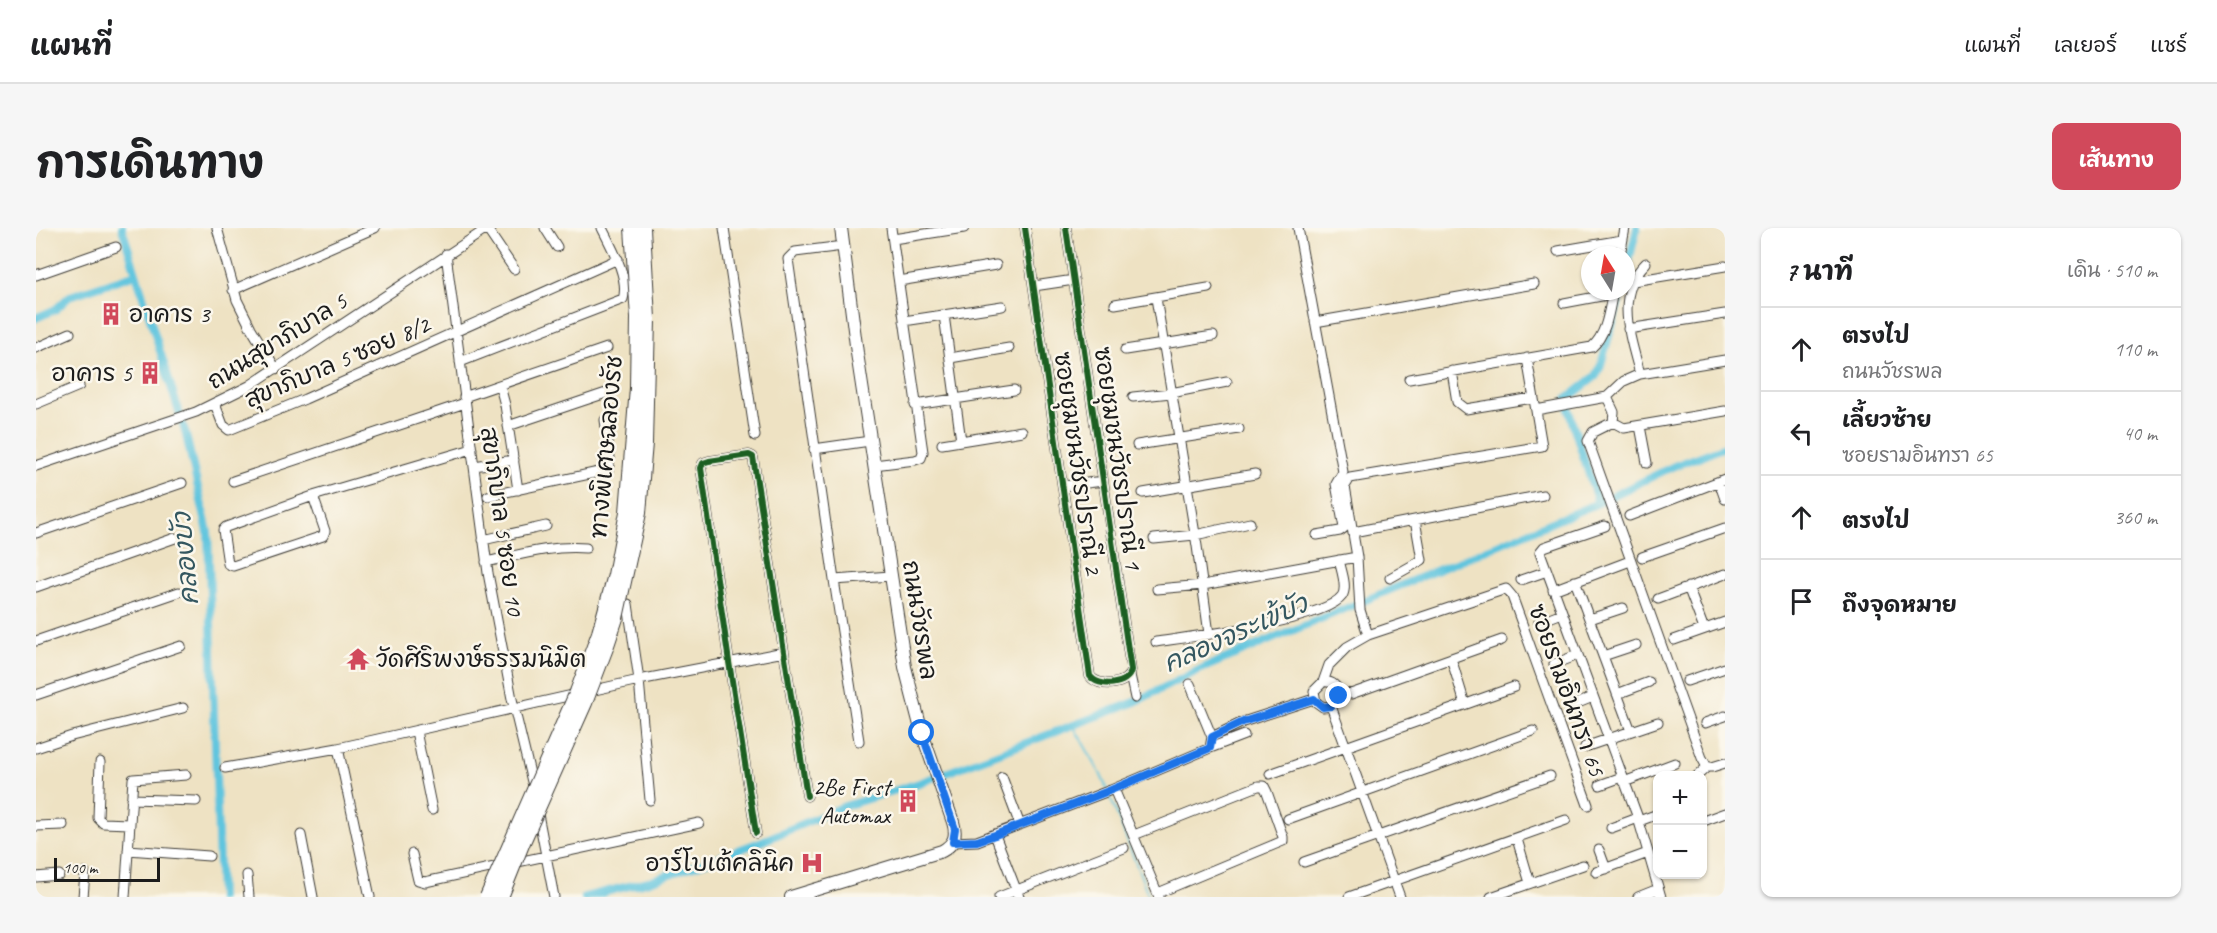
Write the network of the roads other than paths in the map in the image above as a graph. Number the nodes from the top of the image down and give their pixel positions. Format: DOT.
graph roads {
  1 [pos="217,228"];
  2 [pos="375,228"];
  3 [pos="487,228"];
  4 [pos="545,228"];
  5 [pos="602,228"];
  6 [pos="632,228"];
  7 [pos="643,228"];
  8 [pos="724,228"];
  9 [pos="841,228"];
  10 [pos="891,228"];
  11 [pos="964,228"];
  12 [pos="1025,228"];
  13 [pos="1066,228"];
  14 [pos="1298,228"];
  15 [pos="1625,228"];
  16 [pos="893,238"];
  17 [pos="1622,240"];
  18 [pos="843,246"];
  19 [pos="1621,246"];
  20 [pos="116,247"];
  21 [pos="557,247"];
  22 [pos="1558,251"];
  23 [pos="446,254"];
  24 [pos="618,259"];
  25 [pos="1646,263"];
  26 [pos="996,265"];
  27 [pos="1725,266"];
  28 [pos="514,269"];
  29 [pos="1635,274"];
  30 [pos="36,275"];
  31 [pos="1074,280"];
  32 [pos="899,281"];
  33 [pos="1635,281"];
  34 [pos="1534,284"];
  35 [pos="1034,285"];
  36 [pos="1208,288"];
  37 [pos="233,290"];
  38 [pos="1156,298"];
  39 [pos="1581,300"];
  40 [pos="1611,300"];
  41 [pos="1629,300"];
  42 [pos="1564,303"];
  43 [pos="1115,304"];
  44 [pos="1002,306"];
  45 [pos="1725,314"];
  46 [pos="944,315"];
  47 [pos="904,321"];
  48 [pos="1315,322"];
  49 [pos="1628,329"];
  50 [pos="456,332"];
  51 [pos="70,333"];
  52 [pos="1213,336"];
  53 [pos="1164,345"];
  54 [pos="36,348"];
  55 [pos="607,348"];
  56 [pos="1009,348"];
  57 [pos="1125,350"];
  58 [pos="950,358"];
  59 [pos="1527,358"];
  60 [pos="1725,360"];
  61 [pos="460,362"];
  62 [pos="276,369"];
  63 [pos="1452,371"];
  64 [pos="1640,374"];
  65 [pos="1409,379"];
  66 [pos="1227,382"];
  67 [pos="79,386"];
  68 [pos="500,386"];
  69 [pos="615,390"];
  70 [pos="1014,390"];
  71 [pos="1171,393"];
  72 [pos="1133,397"];
  73 [pos="1607,397"];
  74 [pos="1533,398"];
  75 [pos="956,399"];
  76 [pos="465,400"];
  77 [pos="36,404"];
  78 [pos="214,404"];
  79 [pos="915,405"];
  80 [pos="1538,410"];
  81 [pos="1725,411"];
  82 [pos="605,420"];
  83 [pos="1613,422"];
  84 [pos="508,426"];
  85 [pos="1640,426"];
  86 [pos="1239,429"];
  87 [pos="1022,431"];
  88 [pos="755,436"];
  89 [pos="1178,440"];
  90 [pos="870,441"];
  91 [pos="962,441"];
  92 [pos="942,444"];
  93 [pos="1137,445"];
  94 [pos="472,449"];
  95 [pos="814,449"];
  96 [pos="514,460"];
  97 [pos="1647,463"];
  98 [pos="874,465"];
  99 [pos="36,466"];
  100 [pos="474,466"];
  101 [pos="1255,474"];
  102 [pos="1722,480"];
  103 [pos="232,481"];
  104 [pos="1103,481"];
  105 [pos="182,483"];
  106 [pos="1063,486"];
  107 [pos="1187,486"];
  108 [pos="518,490"];
  109 [pos="1143,493"];
  110 [pos="1543,495"];
  111 [pos="313,496"];
  112 [pos="488,496"];
  113 [pos="1725,500"];
  114 [pos="1629,516"];
  115 [pos="1415,520"];
  116 [pos="1250,523"];
  117 [pos="546,526"];
  118 [pos="1605,526"];
  119 [pos="1725,528"];
  120 [pos="1353,532"];
  121 [pos="36,533"];
  122 [pos="1195,535"];
  123 [pos="1317,535"];
  124 [pos="175,538"];
  125 [pos="1154,539"];
  126 [pos="483,540"];
  127 [pos="586,548"];
  128 [pos="1357,557"];
  129 [pos="1642,557"];
  130 [pos="1339,560"];
  131 [pos="1630,561"];
  132 [pos="486,562"];
  133 [pos="1547,571"];
  134 [pos="1725,574"];
  135 [pos="891,576"];
  136 [pos="1390,578"];
  137 [pos="834,580"];
  138 [pos="1521,580"];
  139 [pos="1575,581"];
  140 [pos="1203,585"];
  141 [pos="36,587"];
  142 [pos="1688,587"];
  143 [pos="1157,589"];
  144 [pos="1553,590"];
  145 [pos="178,592"];
  146 [pos="1658,599"];
  147 [pos="628,604"];
  148 [pos="1623,608"];
  149 [pos="1562,613"];
  150 [pos="1590,619"];
  151 [pos="1539,622"];
  152 [pos="1725,622"];
  153 [pos="1704,629"];
  154 [pos="1209,634"];
  155 [pos="1368,635"];
  156 [pos="1503,640"];
  157 [pos="1674,640"];
  158 [pos="36,641"];
  159 [pos="1156,642"];
  160 [pos="1636,645"];
  161 [pos="180,646"];
  162 [pos="784,652"];
  163 [pos="1577,655"];
  164 [pos="1603,656"];
  165 [pos="1451,658"];
  166 [pos="729,662"];
  167 [pos="1554,664"];
  168 [pos="1725,668"];
  169 [pos="1130,675"];
  170 [pos="639,680"];
  171 [pos="1687,681"];
  172 [pos="1323,682"];
  173 [pos="1648,682"];
  174 [pos="1190,684"];
  175 [pos="1514,687"];
  176 [pos="1339,692"];
  177 [pos="1617,694"];
  178 [pos="36,695"];
  179 [pos="1593,697"];
  180 [pos="1135,698"];
  181 [pos="1314,699"];
  182 [pos="1465,704"];
  183 [pos="1331,706"];
  184 [pos="1568,707"];
  185 [pos="183,708"];
  186 [pos="515,709"];
  187 [pos="1725,716"];
  188 [pos="1658,722"];
  189 [pos="1705,723"];
  190 [pos="417,730"];
  191 [pos="1533,731"];
  192 [pos="1631,731"];
  193 [pos="1244,735"];
  194 [pos="1212,737"];
  195 [pos="1608,739"];
  196 [pos="858,741"];
  197 [pos="1347,746"];
  198 [pos="1585,747"];
  199 [pos="36,748"];
  200 [pos="338,748"];
  201 [pos="1210,748"];
  202 [pos="100,762"];
  203 [pos="1725,763"];
  204 [pos="1675,764"];
  205 [pos="1707,766"];
  206 [pos="225,768"];
  207 [pos="1702,771"];
  208 [pos="1270,774"];
  209 [pos="186,775"];
  210 [pos="1550,776"];
  211 [pos="1002,777"];
  212 [pos="1623,779"];
  213 [pos="1600,785"];
  214 [pos="1110,791"];
  215 [pos="1363,791"];
  216 [pos="807,796"];
  217 [pos="131,799"];
  218 [pos="650,800"];
  219 [pos="196,801"];
  220 [pos="1588,805"];
  221 [pos="432,810"];
  222 [pos="1725,813"];
  223 [pos="1653,815"];
  224 [pos="1288,819"];
  225 [pos="1638,819"];
  226 [pos="1566,820"];
  227 [pos="1707,820"];
  228 [pos="699,823"];
  229 [pos="129,824"];
  230 [pos="63,825"];
  231 [pos="1020,825"];
  232 [pos="36,826"];
  233 [pos="1611,828"];
  234 [pos="756,833"];
  235 [pos="301,835"];
  236 [pos="995,835"];
  237 [pos="1134,835"];
  238 [pos="1379,836"];
  239 [pos="1517,839"];
  240 [pos="953,842"];
  241 [pos="1124,848"];
  242 [pos="128,850"];
  243 [pos="1599,850"];
  244 [pos="412,854"];
  245 [pos="546,855"];
  246 [pos="209,856"];
  247 [pos="1652,857"];
  248 [pos="1304,862"];
  249 [pos="1583,865"];
  250 [pos="1606,868"];
  251 [pos="1596,872"];
  252 [pos="85,873"];
  253 [pos="59,875"];
  254 [pos="247,875"];
  255 [pos="36,877"];
  256 [pos="1395,881"];
  257 [pos="1530,883"];
  258 [pos="824,893"];
  259 [pos="1659,893"];
  260 [pos="1018,894"];
  261 [pos="1158,895"];
  262 [pos="83,897"];
  263 [pos="125,897"];
  264 [pos="249,897"];
  265 [pos="313,897"];
  266 [pos="370,897"];
  267 [pos="487,897"];
  268 [pos="501,897"];
  269 [pos="554,897"];
  270 [pos="791,897"];
  271 [pos="999,897"];
  272 [pos="1349,897"];
  273 [pos="1400,897"];
  274 [pos="1491,897"];
  275 [pos="1638,897"];
  1 -- 37 [label="street"];
  2 -- 37 [label="street"];
  3 -- 23 [label="street, ถนนสุขาภิบาล 5"];
  3 -- 28 [label="street"];
  4 -- 21 [label="street"];
  5 -- 24 [label="street"];
  6 -- 267 [label="highway, ทางพิเศษฉลองรัช, bridge"];
  7 -- 268 [label="highway, ทางพิเศษฉลองรัช, bridge"];
  8 -- 88 [label="street"];
  9 -- 18 [label="main road, ถนนวัชรพล"];
  10 -- 16 [label="street"];
  11 -- 16 [label="street"];
  12 -- 35 [label="street, ซอยชุมชนวัชรปราณี 2"];
  13 -- 31 [label="street, ซอยชุมชนวัชรปราณี 1"];
  14 -- 48 [label="street"];
  15 -- 17 [label="street"];
  16 -- 32 [label="street"];
  17 -- 19 [label="street"];
  17 -- 22 [label="street"];
  18 -- 90 [label="main road, ถนนวัชรพล"];
  18 -- 95 [label="street"];
  20 -- 30 [label="street"];
  23 -- 50 [label="street, สุขาภิบาล 5 ซอย 10"];
  23 -- 62 [label="street, ถนนสุขาภิบาล 5"];
  24 -- 50 [label="street"];
  24 -- 61 [label="street"];
  25 -- 29 [label="street"];
  26 -- 32 [label="street"];
  27 -- 33 [label="street"];
  31 -- 35 [label="street"];
  31 -- 104 [label="street, ซอยชุมชนวัชรปราณี 1"];
  32 -- 47 [label="street"];
  34 -- 48 [label="street"];
  35 -- 106 [label="street, ซอยชุมชนวัชรปราณี 2"];
  36 -- 38 [label="street"];
  37 -- 62 [label="street"];
  38 -- 43 [label="street"];
  38 -- 53 [label="street"];
  39 -- 42 [label="street"];
  40 -- 59 [label="street"];
  41 -- 49 [label="street"];
  44 -- 46 [label="street"];
  45 -- 49 [label="street"];
  46 -- 47 [label="street"];
  46 -- 58 [label="street"];
  47 -- 79 [label="street"];
  48 -- 123 [label="street"];
  49 -- 64 [label="street"];
  50 -- 61 [label="street, สุขาภิบาล 5 ซอย 10"];
  50 -- 78 [label="street, สุขาภิบาล 5 ซอย 8/2"];
  51 -- 54 [label="street"];
  52 -- 53 [label="street"];
  53 -- 57 [label="street"];
  53 -- 71 [label="street"];
  55 -- 68 [label="street"];
  56 -- 58 [label="street"];
  58 -- 75 [label="street"];
  59 -- 63 [label="street"];
  59 -- 74 [label="street"];
  60 -- 64 [label="street"];
  61 -- 76 [label="street, สุขาภิบาล 5 ซอย 10"];
  62 -- 78 [label="street, ถนนสุขาภิบาล 5"];
  63 -- 65 [label="street"];
  63 -- 74 [label="street"];
  64 -- 73 [label="street"];
  66 -- 71 [label="street"];
  67 -- 77 [label="street"];
  68 -- 76 [label="street"];
  68 -- 84 [label="street"];
  69 -- 84 [label="street"];
  70 -- 75 [label="street"];
  71 -- 72 [label="street"];
  71 -- 89 [label="street"];
  73 -- 80 [label="street"];
  73 -- 83 [label="street"];
  74 -- 80 [label="street"];
  75 -- 79 [label="street"];
  75 -- 91 [label="street"];
  76 -- 94 [label="street, สุขาภิบาล 5 ซอย 10"];
  76 -- 103 [label="street"];
  78 -- 99 [label="street, ถนนสุขาภิบาล 5"];
  79 -- 98 [label="street"];
  80 -- 120 [label="street"];
  81 -- 85 [label="street"];
  82 -- 108 [label="street"];
  83 -- 85 [label="street"];
  83 -- 131 [label="street"];
  84 -- 96 [label="street"];
  85 -- 97 [label="street"];
  86 -- 89 [label="street"];
  87 -- 91 [label="street"];
  89 -- 93 [label="street"];
  89 -- 107 [label="street"];
  90 -- 95 [label="street"];
  90 -- 98 [label="main road, ถนนวัชรพล"];
  91 -- 92 [label="street"];
  94 -- 100 [label="street, สุขาภิบาล 5 ซอย 10"];
  94 -- 111 [label="street"];
  95 -- 137 [label="street"];
  96 -- 100 [label="street"];
  96 -- 108 [label="street"];
  98 -- 135 [label="main road, ถนนวัชรพล"];
  100 -- 126 [label="street, สุขาภิบาล 5 ซอย 10"];
  101 -- 107 [label="street"];
  102 -- 113 [label="street"];
  102 -- 114 [label="street"];
  104 -- 106 [label="street"];
  104 -- 169 [label="street, ซอยชุมชนวัชรปราณี 1"];
  105 -- 121 [label="street"];
  106 -- 169 [label="street, ซอยชุมชนวัชรปราณี 2"];
  107 -- 109 [label="street"];
  107 -- 122 [label="street"];
  108 -- 112 [label="street"];
  110 -- 115 [label="street"];
  111 -- 111 [label="street"];
  115 -- 120 [label="street"];
  115 -- 136 [label="street"];
  116 -- 122 [label="street"];
  117 -- 126 [label="street"];
  118 -- 133 [label="street"];
  119 -- 129 [label="street"];
  120 -- 128 [label="street"];
  122 -- 125 [label="street"];
  122 -- 140 [label="street"];
  124 -- 141 [label="street"];
  126 -- 132 [label="street, สุขาภิบาล 5 ซอย 10"];
  127 -- 132 [label="street"];
  128 -- 130 [label="street"];
  128 -- 155 [label="street"];
  130 -- 140 [label="street"];
  130 -- 154 [label="street"];
  131 -- 139 [label="street"];
  131 -- 205 [label="street"];
  132 -- 186 [label="street, สุขาภิบาล 5 ซอย 10"];
  133 -- 138 [label="street"];
  133 -- 144 [label="street"];
  134 -- 142 [label="street"];
  135 -- 137 [label="street"];
  135 -- 240 [label="main road, ถนนวัชรพล"];
  137 -- 196 [label="street"];
  139 -- 144 [label="street"];
  139 -- 150 [label="street"];
  140 -- 143 [label="street"];
  140 -- 154 [label="street"];
  142 -- 146 [label="street"];
  142 -- 153 [label="street"];
  144 -- 149 [label="street"];
  145 -- 158 [label="street"];
  147 -- 170 [label="street"];
  148 -- 150 [label="street"];
  149 -- 151 [label="street"];
  149 -- 163 [label="street"];
  150 -- 164 [label="street"];
  152 -- 153 [label="street"];
  153 -- 157 [label="street"];
  154 -- 159 [label="street"];
  155 -- 172 [label="street"];
  155 -- 220 [label="street, ซอยรามอินทรา 65"];
  156 -- 165 [label="street"];
  160 -- 164 [label="street"];
  161 -- 178 [label="street"];
  162 -- 166 [label="street"];
  162 -- 166 [label="street"];
  162 -- 216 [label="street"];
  163 -- 167 [label="street"];
  163 -- 179 [label="street"];
  164 -- 177 [label="street"];
  165 -- 176 [label="street"];
  165 -- 182 [label="street"];
  166 -- 170 [label="street"];
  166 -- 234 [label="street"];
  168 -- 171 [label="street"];
  169 -- 180 [label="street, ซอยชุมชนวัชรปราณี 1"];
  170 -- 186 [label="street"];
  170 -- 218 [label="street"];
  172 -- 176 [label="street"];
  172 -- 181 [label="street"];
  173 -- 177 [label="street"];
  174 -- 194 [label="street"];
  175 -- 182 [label="street"];
  176 -- 183 [label="street"];
  177 -- 192 [label="street"];
  179 -- 184 [label="street"];
  179 -- 195 [label="street"];
  181 -- 183 [label="street"];
  181 -- 194 [label="street"];
  182 -- 197 [label="street"];
  183 -- 197 [label="street"];
  185 -- 199 [label="street"];
  186 -- 190 [label="street"];
  186 -- 245 [label="street, สุขาภิบาล 5 ซอย 10"];
  187 -- 189 [label="street"];
  188 -- 192 [label="street"];
  190 -- 200 [label="street"];
  190 -- 221 [label="street"];
  191 -- 215 [label="street"];
  192 -- 195 [label="street"];
  193 -- 201 [label="street"];
  194 -- 201 [label="street"];
  195 -- 198 [label="street"];
  195 -- 212 [label="street"];
  197 -- 208 [label="street"];
  197 -- 215 [label="street"];
  200 -- 206 [label="street"];
  200 -- 266 [label="street"];
  201 -- 214 [label="street"];
  202 -- 229 [label="street"];
  203 -- 205 [label="street"];
  204 -- 212 [label="street"];
  205 -- 207 [label="street"];
  209 -- 217 [label="street"];
  210 -- 238 [label="street"];
  211 -- 231 [label="street"];
  212 -- 213 [label="street"];
  212 -- 225 [label="street"];
  214 -- 231 [label="street"];
  214 -- 237 [label="street"];
  215 -- 224 [label="street"];
  215 -- 238 [label="street"];
  217 -- 219 [label="street"];
  217 -- 229 [label="street"];
  222 -- 227 [label="street"];
  223 -- 225 [label="street"];
  225 -- 233 [label="street"];
  225 -- 247 [label="street"];
  226 -- 239 [label="street"];
  228 -- 245 [label="street"];
  229 -- 242 [label="street"];
  230 -- 232 [label="street"];
  231 -- 236 [label="street"];
  235 -- 265 [label="street"];
  236 -- 240 [label="street"];
  236 -- 260 [label="street"];
  237 -- 261 [label="street"];
  237 -- 261 [label="street"];
  238 -- 248 [label="street"];
  238 -- 256 [label="street"];
  239 -- 256 [label="street"];
  239 -- 257 [label="street"];
  240 -- 258 [label="main road"];
  241 -- 260 [label="street"];
  242 -- 246 [label="street"];
  242 -- 263 [label="street"];
  243 -- 250 [label="street"];
  244 -- 245 [label="street"];
  245 -- 269 [label="street, สุขาภิบาล 5 ซอย 10"];
  247 -- 250 [label="street"];
  247 -- 259 [label="street"];
  249 -- 257 [label="street"];
  250 -- 251 [label="street"];
  252 -- 262 [label="street"];
  253 -- 255 [label="street"];
  254 -- 264 [label="street"];
  256 -- 272 [label="street"];
  256 -- 273 [label="street"];
  257 -- 274 [label="street"];
  258 -- 270 [label="main road"];
  259 -- 275 [label="street"];
  260 -- 271 [label="street"];
}
